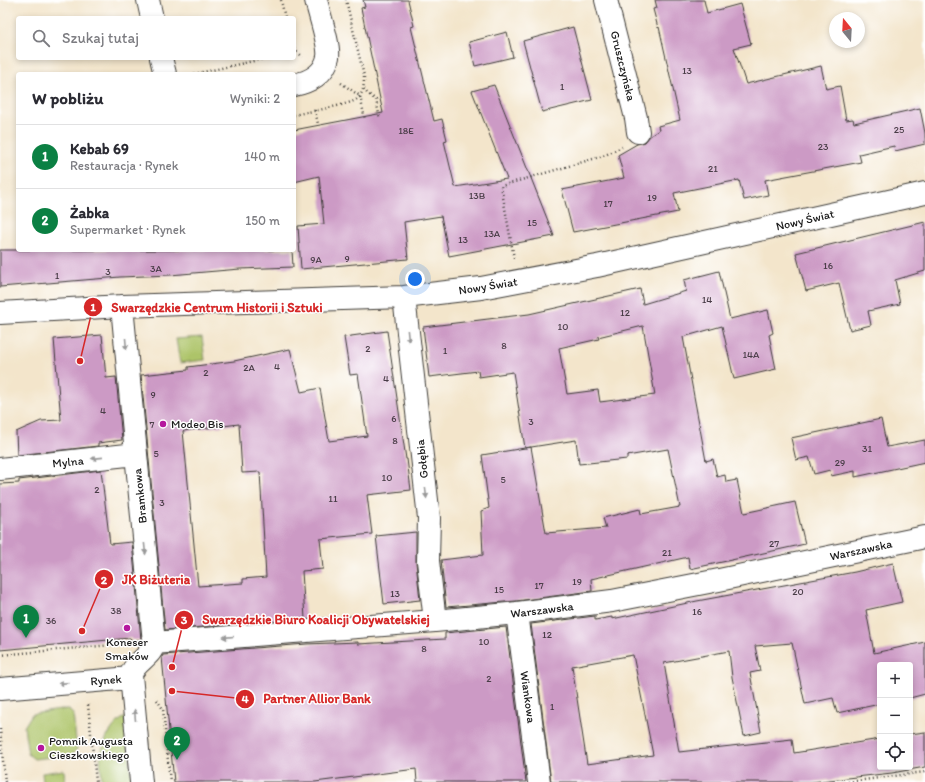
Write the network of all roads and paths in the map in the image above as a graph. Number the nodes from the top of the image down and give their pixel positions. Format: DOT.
graph roads {
  1 [pos="148,0"];
  2 [pos="282,0"];
  3 [pos="316,0"];
  4 [pos="606,0"];
  5 [pos="152,16"];
  6 [pos="285,16"];
  7 [pos="162,60"];
  8 [pos="259,60"];
  9 [pos="164,72"];
  10 [pos="203,72"];
  11 [pos="296,84"];
  12 [pos="363,88"];
  13 [pos="315,110"];
  14 [pos="380,119"];
  15 [pos="318,124"];
  16 [pos="638,132"];
  17 [pos="925,193"];
  18 [pos="520,281"];
  19 [pos="404,297"];
  20 [pos="122,306"];
  21 [pos="0,313"];
  22 [pos="136,454"];
  23 [pos="0,469"];
  24 [pos="925,537"];
  25 [pos="517,613"];
  26 [pos="435,621"];
  27 [pos="154,643"];
  28 [pos="125,644"];
  29 [pos="0,655"];
  30 [pos="131,678"];
  31 [pos="0,689"];
  32 [pos="156,697"];
  33 [pos="88,702"];
  34 [pos="0,729"];
  35 [pos="1,758"];
  36 [pos="925,772"];
  37 [pos="5,782"];
  38 [pos="96,782"];
  39 [pos="141,782"];
  40 [pos="170,782"];
  41 [pos="539,782"];
  42 [pos="848,782"];
  1 -- 5 [label="street"];
  2 -- 6 [label="path"];
  3 -- 11 [label="street"];
  4 -- 16 [label="street, Gruszczyńska"];
  7 -- 9 [label="street"];
  8 -- 10 [label="path"];
  12 -- 14 [label="path"];
  13 -- 15 [label="path"];
  16 -- 18 [label="path"];
  17 -- 18 [label="street, Nowy Świat"];
  18 -- 19 [label="street, Nowy Świat"];
  19 -- 20 [label="street, Nowy Świat"];
  19 -- 26 [label="street, Gołębia, one-way"];
  20 -- 21 [label="street, Nowy Świat"];
  20 -- 22 [label="street, Bramkowa, one-way"];
  22 -- 23 [label="street, Mylna, one-way"];
  22 -- 27 [label="street, Bramkowa, one-way"];
  24 -- 25 [label="street, Warszawska"];
  25 -- 26 [label="street, Warszawska"];
  25 -- 41 [label="street, Wiankowa"];
  26 -- 27 [label="street, Warszawska, one-way"];
  27 -- 30 [label="street"];
  28 -- 29 [label="path"];
  30 -- 31 [label="street, Rynek, one-way"];
  39 -- 30 [label="street, Rynek, one-way"];
  32 -- 40 [label="path"];
  33 -- 38 [label="path"];
  34 -- 35 [label="path"];
  35 -- 37 [label="path"];
  36 -- 42 [label="path"];
}
